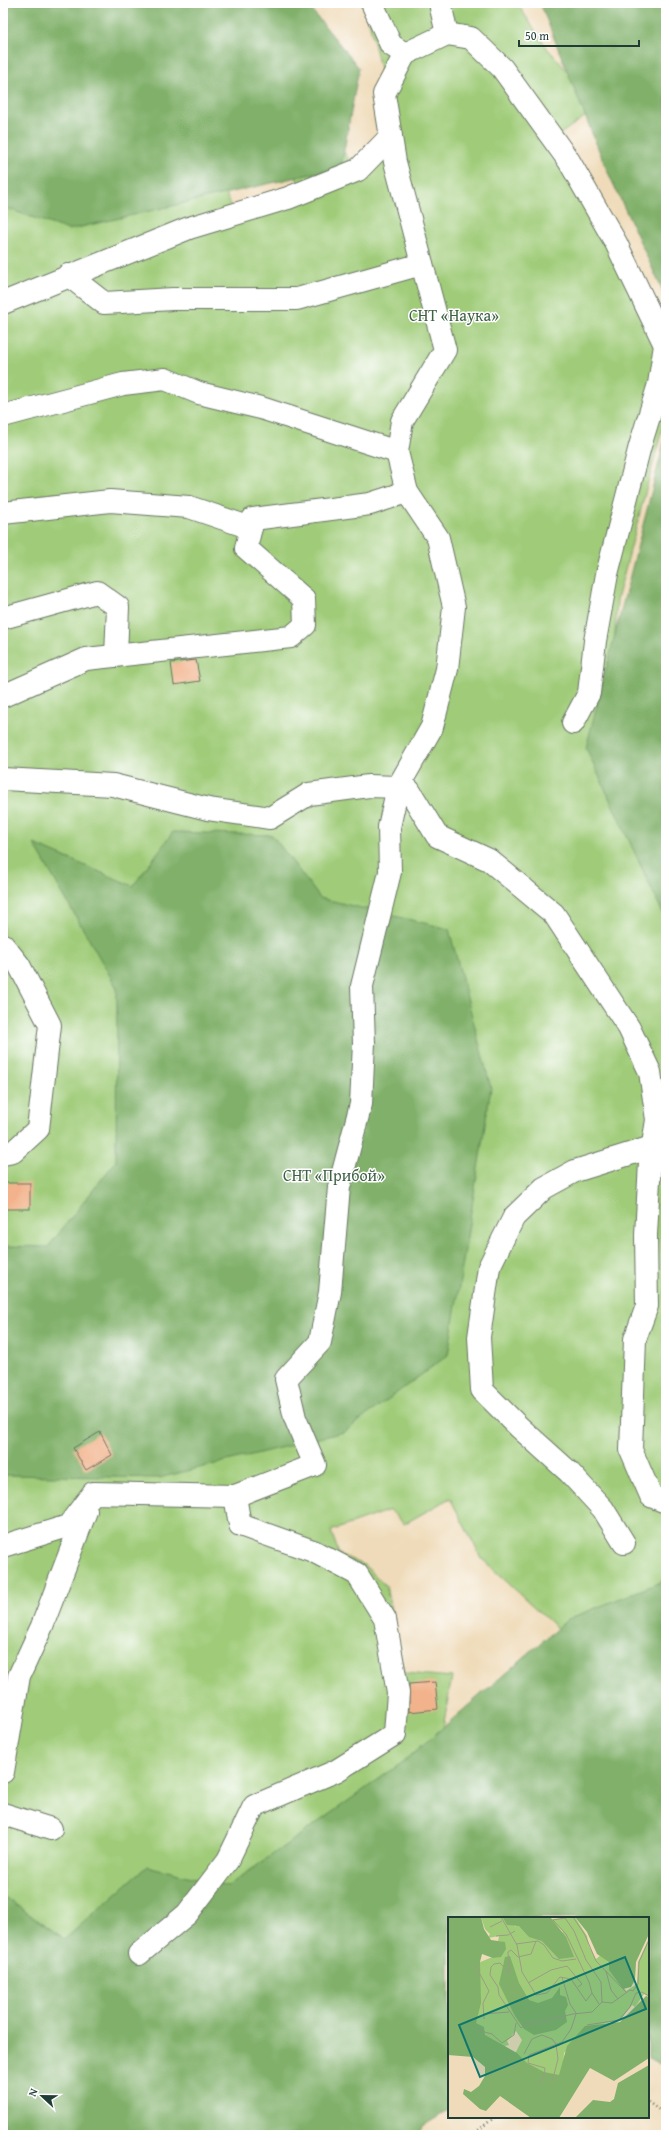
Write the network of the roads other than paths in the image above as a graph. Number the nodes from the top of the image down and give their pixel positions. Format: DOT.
graph roads {
  1 [pos="372,3"];
  2 [pos="443,3"];
  3 [pos="447,34"];
  4 [pos="405,54"];
  5 [pos="391,136"];
  6 [pos="422,264"];
  7 [pos="68,275"];
  8 [pos="3,303"];
  9 [pos="3,416"];
  10 [pos="397,452"];
  11 [pos="407,492"];
  12 [pos="3,513"];
  13 [pos="251,528"];
  14 [pos="3,618"];
  15 [pos="116,656"];
  16 [pos="3,696"];
  17 [pos="573,723"];
  18 [pos="3,779"];
  19 [pos="398,787"];
  20 [pos="3,944"];
  21 [pos="659,1148"];
  22 [pos="3,1154"];
  23 [pos="93,1493"];
  24 [pos="234,1496"];
  25 [pos="666,1502"];
  26 [pos="624,1543"];
  27 [pos="3,1546"];
  28 [pos="3,1772"];
  29 [pos="3,1814"];
  30 [pos="51,1829"];
  31 [pos="139,1954"];
  1 -- 4 [label="lane"];
  2 -- 3 [label="lane"];
  3 -- 4 [label="lane"];
  3 -- 17 [label="lane"];
  4 -- 5 [label="lane"];
  5 -- 6 [label="lane"];
  5 -- 7 [label="lane"];
  6 -- 7 [label="lane"];
  6 -- 10 [label="lane"];
  7 -- 8 [label="lane"];
  9 -- 10 [label="lane"];
  10 -- 11 [label="lane"];
  11 -- 13 [label="lane"];
  11 -- 19 [label="lane"];
  12 -- 13 [label="lane"];
  13 -- 15 [label="lane"];
  14 -- 15 [label="lane"];
  15 -- 16 [label="lane"];
  18 -- 19 [label="lane"];
  19 -- 21 [label="lane"];
  19 -- 24 [label="lane"];
  20 -- 22 [label="lane"];
  21 -- 25 [label="lane"];
  21 -- 26 [label="lane"];
  23 -- 24 [label="lane"];
  23 -- 27 [label="lane"];
  23 -- 28 [label="lane"];
  24 -- 31 [label="lane"];
  29 -- 30 [label="lane"];
}
